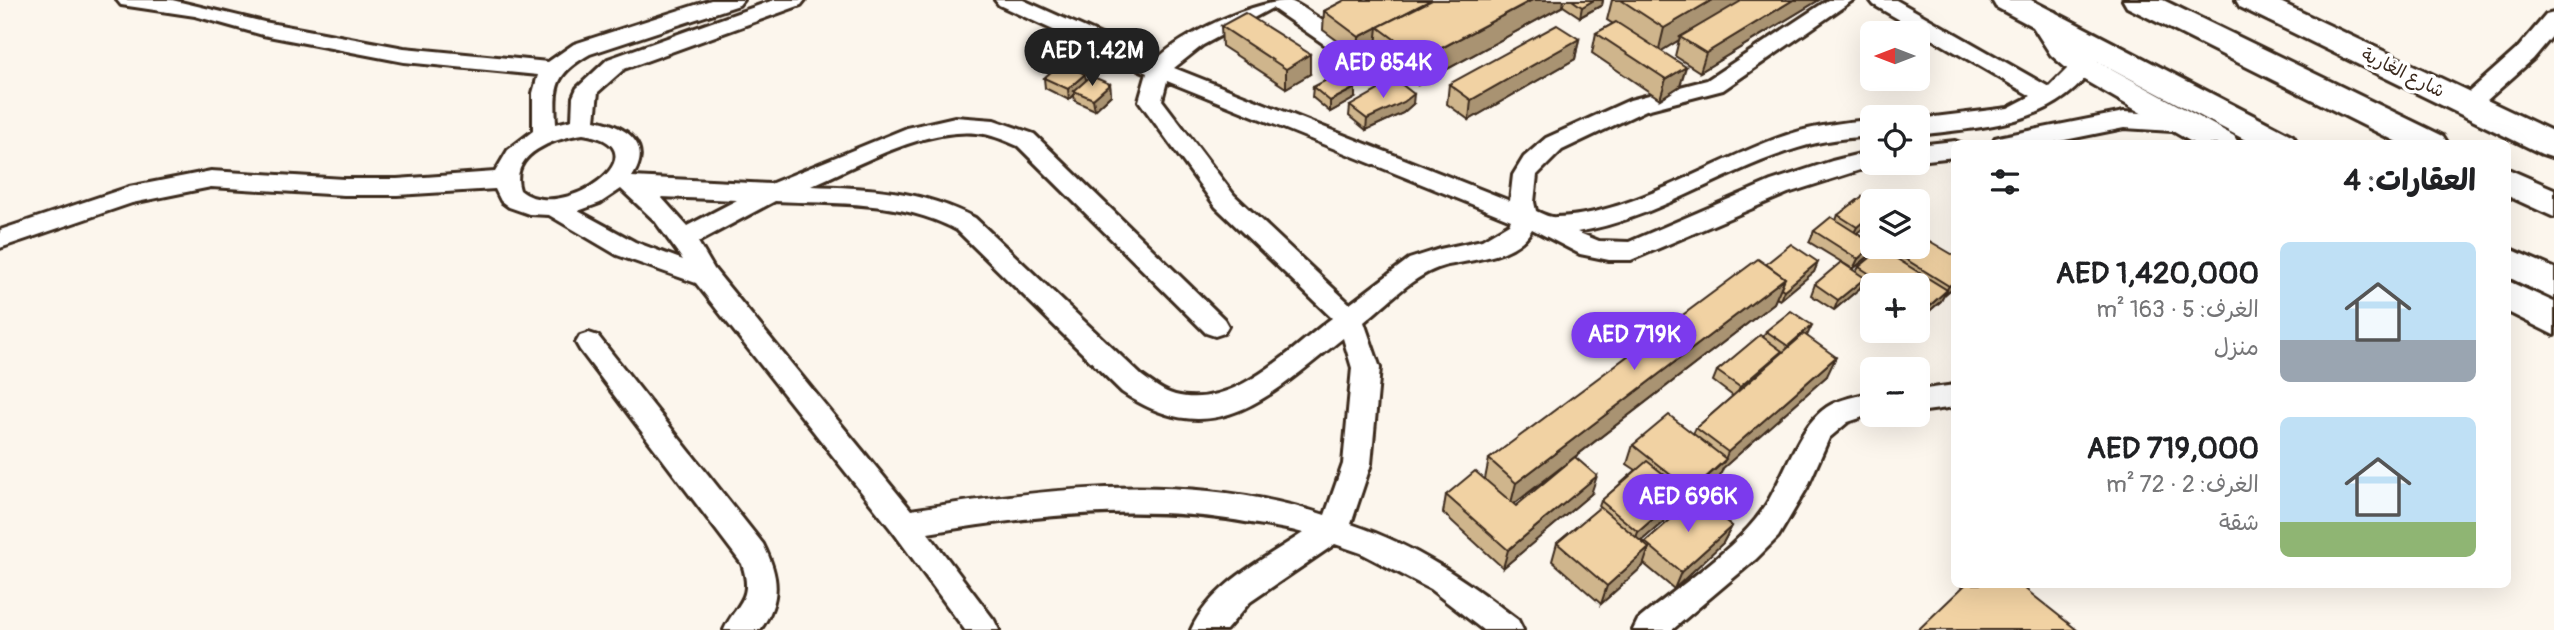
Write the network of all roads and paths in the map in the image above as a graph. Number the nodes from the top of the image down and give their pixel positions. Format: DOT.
graph roads {
  1 [pos="128,0"];
  2 [pos="732,0"];
  3 [pos="794,0"];
  4 [pos="1006,0"];
  5 [pos="1273,0"];
  6 [pos="1842,0"];
  7 [pos="1881,0"];
  8 [pos="2007,0"];
  9 [pos="2251,0"];
  10 [pos="2141,2"];
  11 [pos="2044,19"];
  12 [pos="2554,20"];
  13 [pos="1345,48"];
  14 [pos="2083,66"];
  15 [pos="552,69"];
  16 [pos="1160,70"];
  17 [pos="2049,97"];
  18 [pos="2469,105"];
  19 [pos="2188,124"];
  20 [pos="1930,125"];
  21 [pos="583,126"];
  22 [pos="1860,128"];
  23 [pos="545,135"];
  24 [pos="2023,140"];
  25 [pos="2215,140"];
  26 [pos="2273,140"];
  27 [pos="2423,140"];
  28 [pos="2554,146"];
  29 [pos="1930,149"];
  30 [pos="1951,149"];
  31 [pos="1860,162"];
  32 [pos="504,180"];
  33 [pos="626,182"];
  34 [pos="2511,182"];
  35 [pos="769,194"];
  36 [pos="2554,204"];
  37 [pos="553,206"];
  38 [pos="1525,216"];
  39 [pos="1552,227"];
  40 [pos="684,238"];
  41 [pos="0,239"];
  42 [pos="2511,263"];
  43 [pos="705,276"];
  44 [pos="2554,285"];
  45 [pos="2511,297"];
  46 [pos="1350,318"];
  47 [pos="2554,320"];
  48 [pos="1215,326"];
  49 [pos="589,343"];
  50 [pos="1951,397"];
  51 [pos="1930,399"];
  52 [pos="1860,408"];
  53 [pos="904,524"];
  54 [pos="1335,528"];
  55 [pos="973,625"];
  56 [pos="740,630"];
  57 [pos="1207,630"];
  58 [pos="1507,630"];
  59 [pos="1649,630"];
  1 -- 15 [label="lane"];
  2 -- 15 [label="lane"];
  3 -- 21 [label="lane"];
  4 -- 16 [label="lane"];
  5 -- 13 [label="lane"];
  5 -- 16 [label="lane"];
  6 -- 38 [label="lane"];
  7 -- 17 [label="lane"];
  8 -- 11 [label="street"];
  9 -- 18 [label="street, شارع الغارية"];
  10 -- 27 [label="street"];
  11 -- 14 [label="street"];
  11 -- 26 [label="street"];
  12 -- 18 [label="lane"];
  14 -- 17 [label="lane"];
  14 -- 19 [label="street"];
  15 -- 23 [label="lane"];
  16 -- 38 [label="lane"];
  16 -- 46 [label="lane"];
  17 -- 20 [label="lane"];
  18 -- 28 [label="street, شارع الغارية"];
  19 -- 24 [label="lane"];
  19 -- 25 [label="street"];
  21 -- 23 [label="lane"];
  21 -- 33 [label="lane"];
  22 -- 39 [label="lane"];
  23 -- 32 [label="lane"];
  29 -- 30 [label="lane"];
  31 -- 39 [label="lane"];
  32 -- 37 [label="lane"];
  32 -- 41 [label="lane"];
  33 -- 35 [label="lane"];
  33 -- 37 [label="lane"];
  33 -- 40 [label="lane"];
  34 -- 36 [label="street"];
  35 -- 40 [label="lane"];
  35 -- 46 [label="lane"];
  35 -- 48 [label="lane"];
  37 -- 43 [label="lane"];
  38 -- 39 [label="lane"];
  38 -- 46 [label="lane"];
  40 -- 43 [label="lane"];
  42 -- 44 [label="street"];
  43 -- 53 [label="lane"];
  45 -- 47 [label="street"];
  46 -- 54 [label="lane"];
  49 -- 56 [label="lane"];
  50 -- 51 [label="lane"];
  52 -- 59 [label="lane"];
  53 -- 54 [label="lane"];
  53 -- 55 [label="lane"];
  54 -- 57 [label="lane"];
  54 -- 58 [label="lane"];
}
